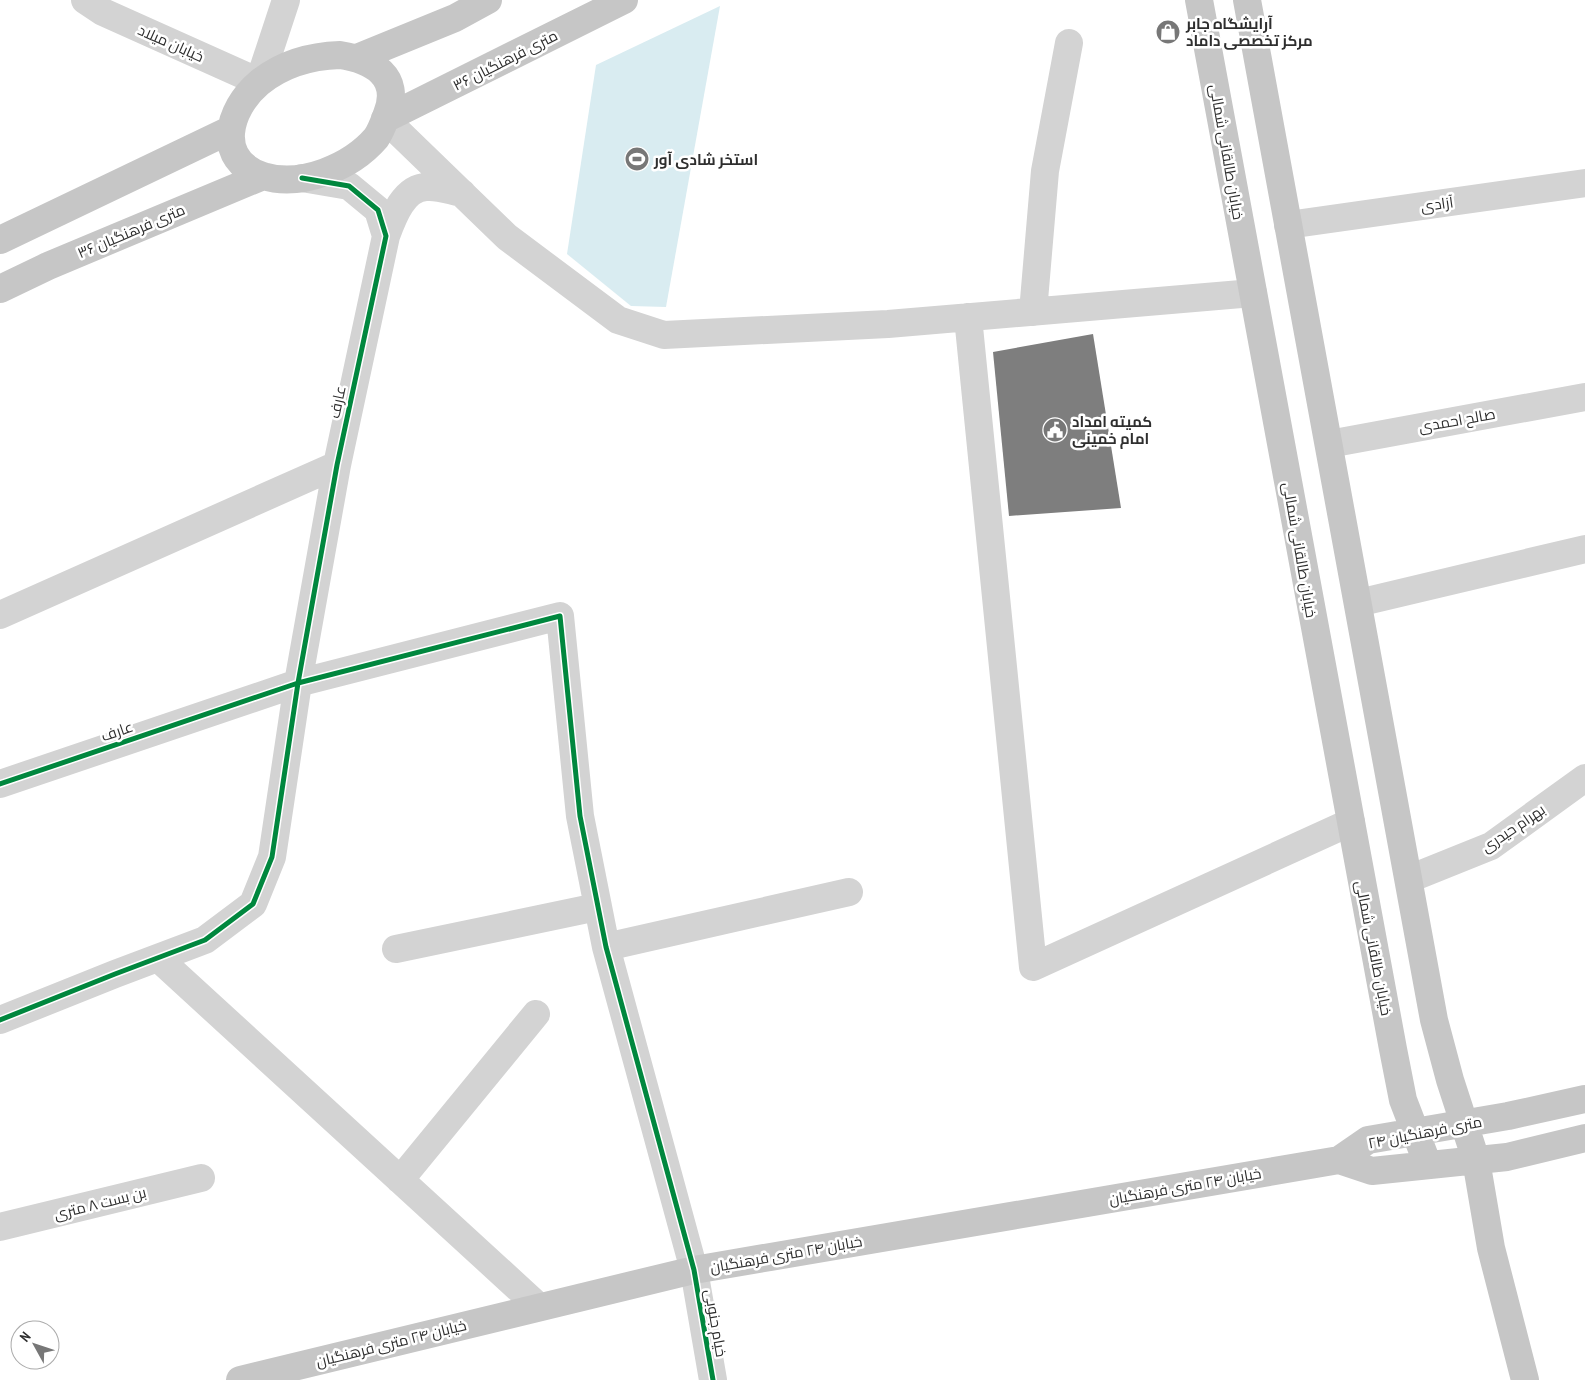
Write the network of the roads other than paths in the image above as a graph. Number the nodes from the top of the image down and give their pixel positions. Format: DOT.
graph roads {
  1 [pos="85,0"];
  2 [pos="286,0"];
  3 [pos="488,0"];
  4 [pos="624,0"];
  5 [pos="1199,0"];
  6 [pos="1247,0"];
  7 [pos="1069,43"];
  8 [pos="357,58"];
  9 [pos="259,82"];
  10 [pos="385,119"];
  11 [pos="230,130"];
  12 [pos="263,176"];
  13 [pos="302,178"];
  14 [pos="1585,182"];
  15 [pos="462,193"];
  16 [pos="1288,226"];
  17 [pos="386,236"];
  18 [pos="0,240"];
  19 [pos="0,289"];
  20 [pos="1253,293"];
  21 [pos="1033,312"];
  22 [pos="968,318"];
  23 [pos="1585,397"];
  24 [pos="1329,444"];
  25 [pos="337,464"];
  26 [pos="1585,549"];
  27 [pos="1358,603"];
  28 [pos="0,615"];
  29 [pos="560,616"];
  30 [pos="298,683"];
  31 [pos="1585,778"];
  32 [pos="0,784"];
  33 [pos="1351,822"];
  34 [pos="1409,879"];
  35 [pos="849,892"];
  36 [pos="597,907"];
  37 [pos="606,947"];
  38 [pos="396,949"];
  39 [pos="158,958"];
  40 [pos="536,1014"];
  41 [pos="0,1020"];
  42 [pos="1585,1099"];
  43 [pos="1464,1124"];
  44 [pos="1416,1132"];
  45 [pos="1585,1138"];
  46 [pos="1339,1160"];
  47 [pos="1476,1160"];
  48 [pos="1428,1165"];
  49 [pos="201,1178"];
  50 [pos="400,1180"];
  51 [pos="0,1227"];
  52 [pos="694,1270"];
  53 [pos="540,1307"];
  54 [pos="240,1380"];
  55 [pos="713,1380"];
  56 [pos="1525,1380"];
  1 -- 9 [label="street, خیابان میلاد"];
  2 -- 9 [label="street"];
  3 -- 8 [label="main road"];
  4 -- 10 [label="main road, ۳۶ متری فرهنگیان"];
  5 -- 20 [label="main road, خیابان طالقانی شمالی"];
  6 -- 16 [label="main road"];
  7 -- 21 [label="street"];
  8 -- 9 [label="main road"];
  8 -- 10 [label="main road"];
  9 -- 11 [label="main road"];
  10 -- 13 [label="main road"];
  10 -- 15 [label="street"];
  11 -- 12 [label="main road"];
  11 -- 18 [label="main road"];
  12 -- 13 [label="main road"];
  12 -- 19 [label="main road, ۳۶ متری فرهنگیان"];
  13 -- 17 [label="street, عارف"];
  14 -- 16 [label="street, آزادی"];
  15 -- 17 [label="street"];
  15 -- 22 [label="street"];
  16 -- 24 [label="main road"];
  17 -- 25 [label="street, عارف"];
  20 -- 21 [label="street"];
  20 -- 33 [label="main road, خیابان طالقانی شمالی"];
  21 -- 22 [label="street"];
  22 -- 33 [label="street"];
  23 -- 24 [label="street, صالح احمدی"];
  24 -- 27 [label="main road"];
  25 -- 28 [label="street"];
  25 -- 30 [label="street, عارف"];
  26 -- 27 [label="street"];
  27 -- 34 [label="main road"];
  29 -- 30 [label="street, عارف"];
  29 -- 36 [label="street, خیام جنوبی"];
  30 -- 32 [label="street, عارف"];
  30 -- 39 [label="street"];
  31 -- 34 [label="street, بهرام حیدری"];
  33 -- 44 [label="main road, خیابان طالقانی شمالی"];
  34 -- 43 [label="main road"];
  35 -- 37 [label="street"];
  36 -- 37 [label="street, خیام جنوبی"];
  36 -- 38 [label="street"];
  37 -- 52 [label="street, خیام جنوبی"];
  39 -- 41 [label="street"];
  39 -- 50 [label="street"];
  40 -- 50 [label="street"];
  42 -- 43 [label="main road, ۲۴ متری فرهنگیان"];
  43 -- 44 [label="main road, ۲۴ متری فرهنگیان"];
  43 -- 47 [label="main road"];
  44 -- 46 [label="main road, ۲۴ متری فرهنگیان"];
  44 -- 48 [label="main road, خیابان طالقانی شمالی"];
  45 -- 47 [label="main road, ۲۴ متری فرهنگیان"];
  46 -- 48 [label="main road, ۲۴ متری فرهنگیان"];
  46 -- 52 [label="main road, خیابان ۲۴ متری فرهنگیان"];
  47 -- 48 [label="main road, ۲۴ متری فرهنگیان"];
  47 -- 56 [label="main road"];
  49 -- 51 [label="street, بن بست ۸ متری"];
  50 -- 53 [label="street"];
  52 -- 53 [label="main road, خیابان ۲۴ متری فرهنگیان"];
  52 -- 55 [label="street, خیام جنوبی"];
  53 -- 54 [label="main road, خیابان ۲۴ متری فرهنگیان"];
}
